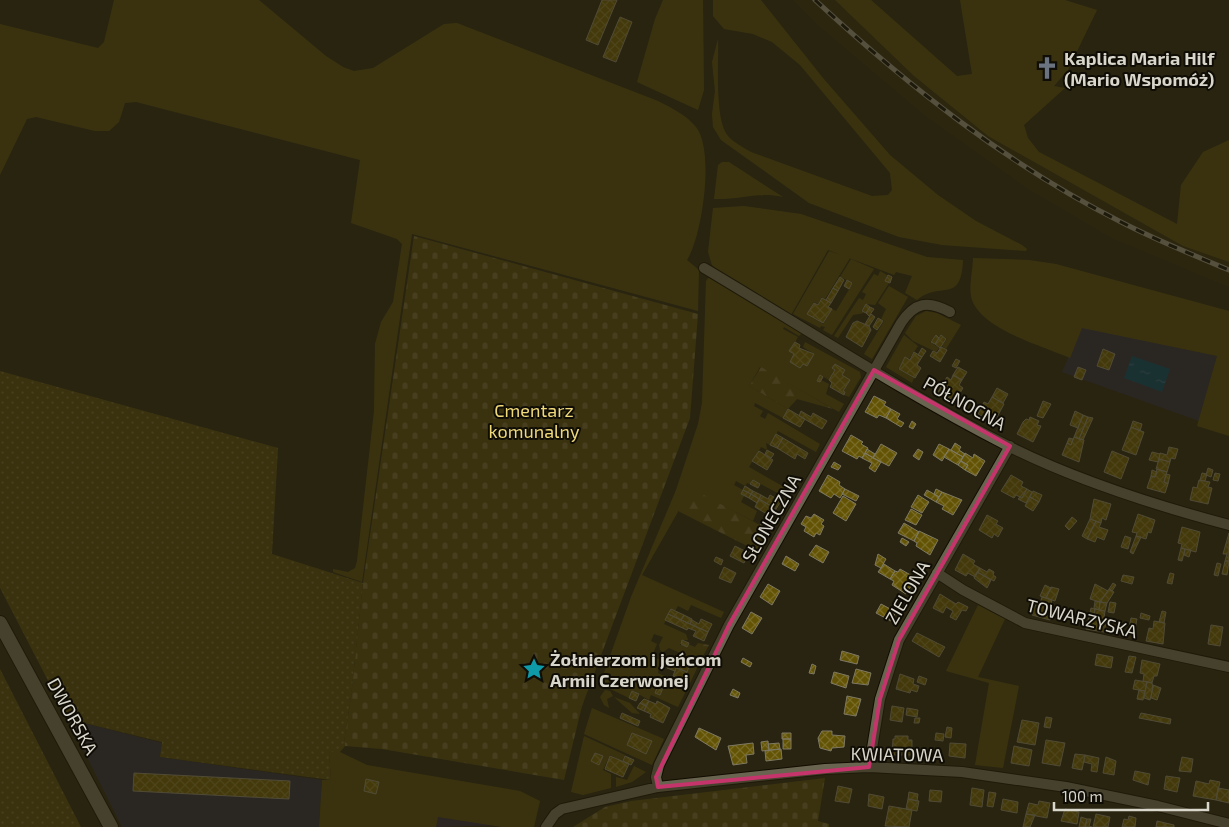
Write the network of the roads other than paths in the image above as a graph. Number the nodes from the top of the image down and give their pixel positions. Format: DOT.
graph roads {
  1 [pos="704,268"];
  2 [pos="950,312"];
  3 [pos="874,370"];
  4 [pos="1010,446"];
  5 [pos="1229,525"];
  6 [pos="937,573"];
  7 [pos="0,623"];
  8 [pos="1229,667"];
  9 [pos="870,767"];
  10 [pos="658,787"];
  11 [pos="1229,824"];
  12 [pos="111,827"];
  13 [pos="546,827"];
  1 -- 3 [label="street, PÓŁNOCNA"];
  2 -- 3 [label="street, SŁONECZNA"];
  3 -- 4 [label="street, PÓŁNOCNA"];
  3 -- 10 [label="street, SŁONECZNA"];
  4 -- 5 [label="street, PÓŁNOCNA"];
  4 -- 6 [label="street, ZIELONA"];
  6 -- 8 [label="street, TOWARZYSKA"];
  6 -- 9 [label="street, ZIELONA"];
  7 -- 12 [label="street, DWORSKA"];
  9 -- 10 [label="street, KWIATOWA"];
  9 -- 11 [label="street, KWIATOWA"];
  10 -- 13 [label="street, KWIATOWA"];
}
